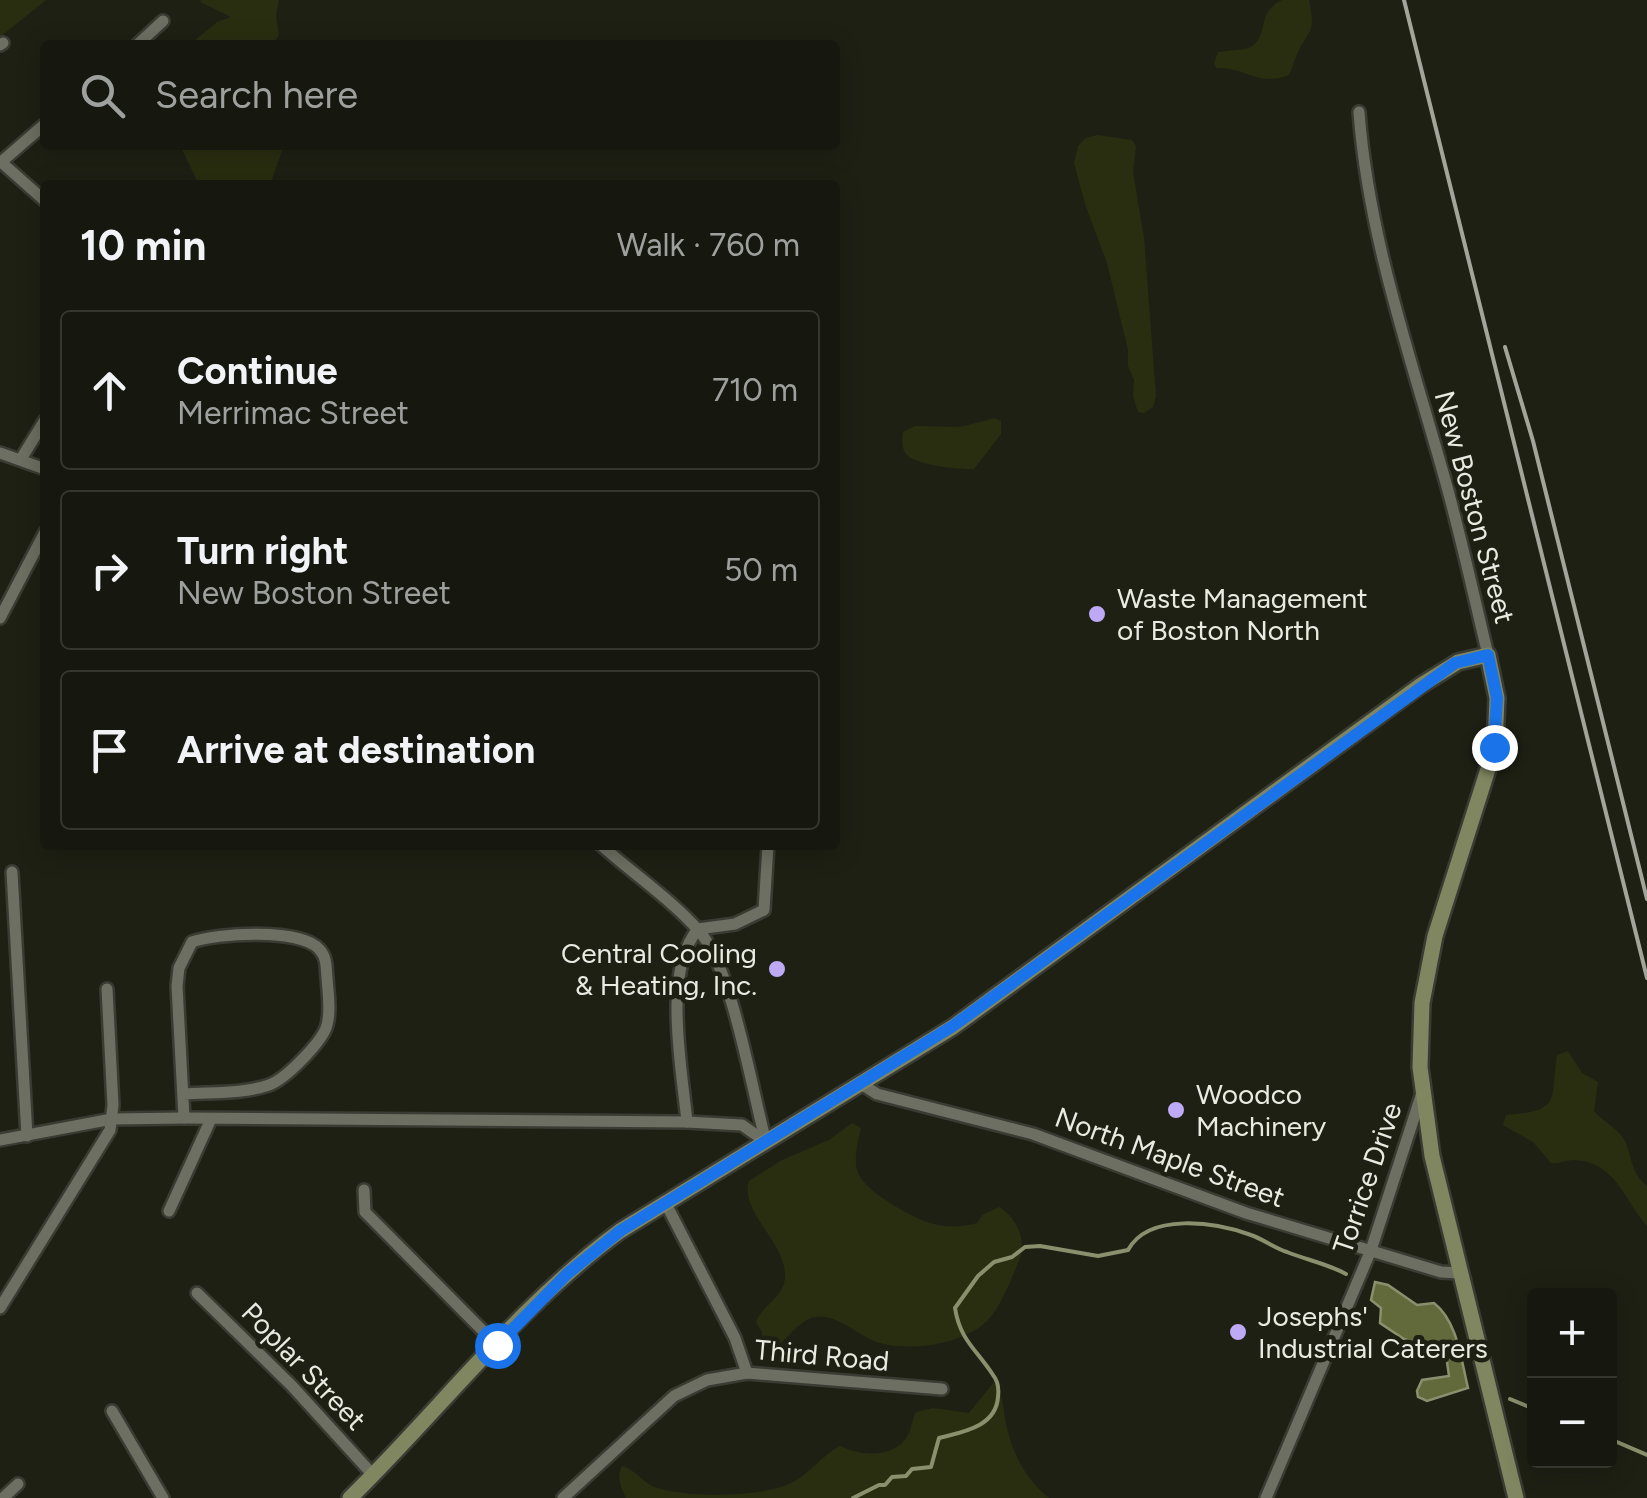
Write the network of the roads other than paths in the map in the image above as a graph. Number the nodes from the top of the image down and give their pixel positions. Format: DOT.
graph roads {
  1 [pos="163,21"];
  2 [pos="142,40"];
  3 [pos="1359,112"];
  4 [pos="40,128"];
  5 [pos="0,162"];
  6 [pos="40,198"];
  7 [pos="40,428"];
  8 [pos="0,453"];
  9 [pos="21,459"];
  10 [pos="40,467"];
  11 [pos="40,542"];
  12 [pos="0,618"];
  13 [pos="1488,655"];
  14 [pos="607,850"];
  15 [pos="768,850"];
  16 [pos="12,872"];
  17 [pos="698,929"];
  18 [pos="107,988"];
  19 [pos="864,1084"];
  20 [pos="184,1094"];
  21 [pos="1422,1095"];
  22 [pos="184,1118"];
  23 [pos="112,1119"];
  24 [pos="211,1119"];
  25 [pos="686,1122"];
  26 [pos="26,1136"];
  27 [pos="0,1140"];
  28 [pos="766,1142"];
  29 [pos="364,1190"];
  30 [pos="665,1202"];
  31 [pos="169,1211"];
  32 [pos="1372,1250"];
  33 [pos="1460,1273"];
  34 [pos="197,1293"];
  35 [pos="0,1308"];
  36 [pos="497,1345"];
  37 [pos="746,1373"];
  38 [pos="942,1389"];
  39 [pos="112,1410"];
  40 [pos="373,1475"];
  41 [pos="18,1484"];
  42 [pos="3,1498"];
  43 [pos="163,1498"];
  44 [pos="350,1498"];
  45 [pos="563,1498"];
  46 [pos="1266,1498"];
  47 [pos="1516,1498"];
  1 -- 2 [label="street"];
  3 -- 13 [label="street, New Boston Street"];
  4 -- 5 [label="street"];
  5 -- 6 [label="street"];
  7 -- 9 [label="street"];
  8 -- 9 [label="street"];
  9 -- 10 [label="street"];
  11 -- 12 [label="street"];
  13 -- 19 [label="main road"];
  13 -- 21 [label="main road, New Boston Street"];
  14 -- 17 [label="street"];
  15 -- 17 [label="street"];
  16 -- 26 [label="street"];
  17 -- 25 [label="street"];
  17 -- 28 [label="street"];
  18 -- 23 [label="street"];
  19 -- 28 [label="main road"];
  19 -- 32 [label="street, North Maple Street"];
  20 -- 20 [label="street"];
  20 -- 22 [label="street"];
  21 -- 32 [label="street, Torrice Drive"];
  21 -- 33 [label="main road, New Boston Street"];
  22 -- 23 [label="street"];
  22 -- 24 [label="street"];
  23 -- 26 [label="street"];
  23 -- 35 [label="street"];
  24 -- 25 [label="street"];
  24 -- 31 [label="street"];
  25 -- 28 [label="street"];
  26 -- 27 [label="street"];
  28 -- 30 [label="main road"];
  29 -- 36 [label="street"];
  30 -- 36 [label="main road"];
  30 -- 37 [label="street"];
  32 -- 33 [label="street, North Maple Street"];
  32 -- 46 [label="street, Torrice Drive"];
  33 -- 47 [label="main road, New Boston Street"];
  34 -- 40 [label="street, Poplar Street"];
  36 -- 40 [label="main road"];
  37 -- 38 [label="street, Third Road"];
  37 -- 45 [label="street, Third Road"];
  39 -- 43 [label="street"];
  40 -- 44 [label="main road"];
  41 -- 42 [label="street"];
}
